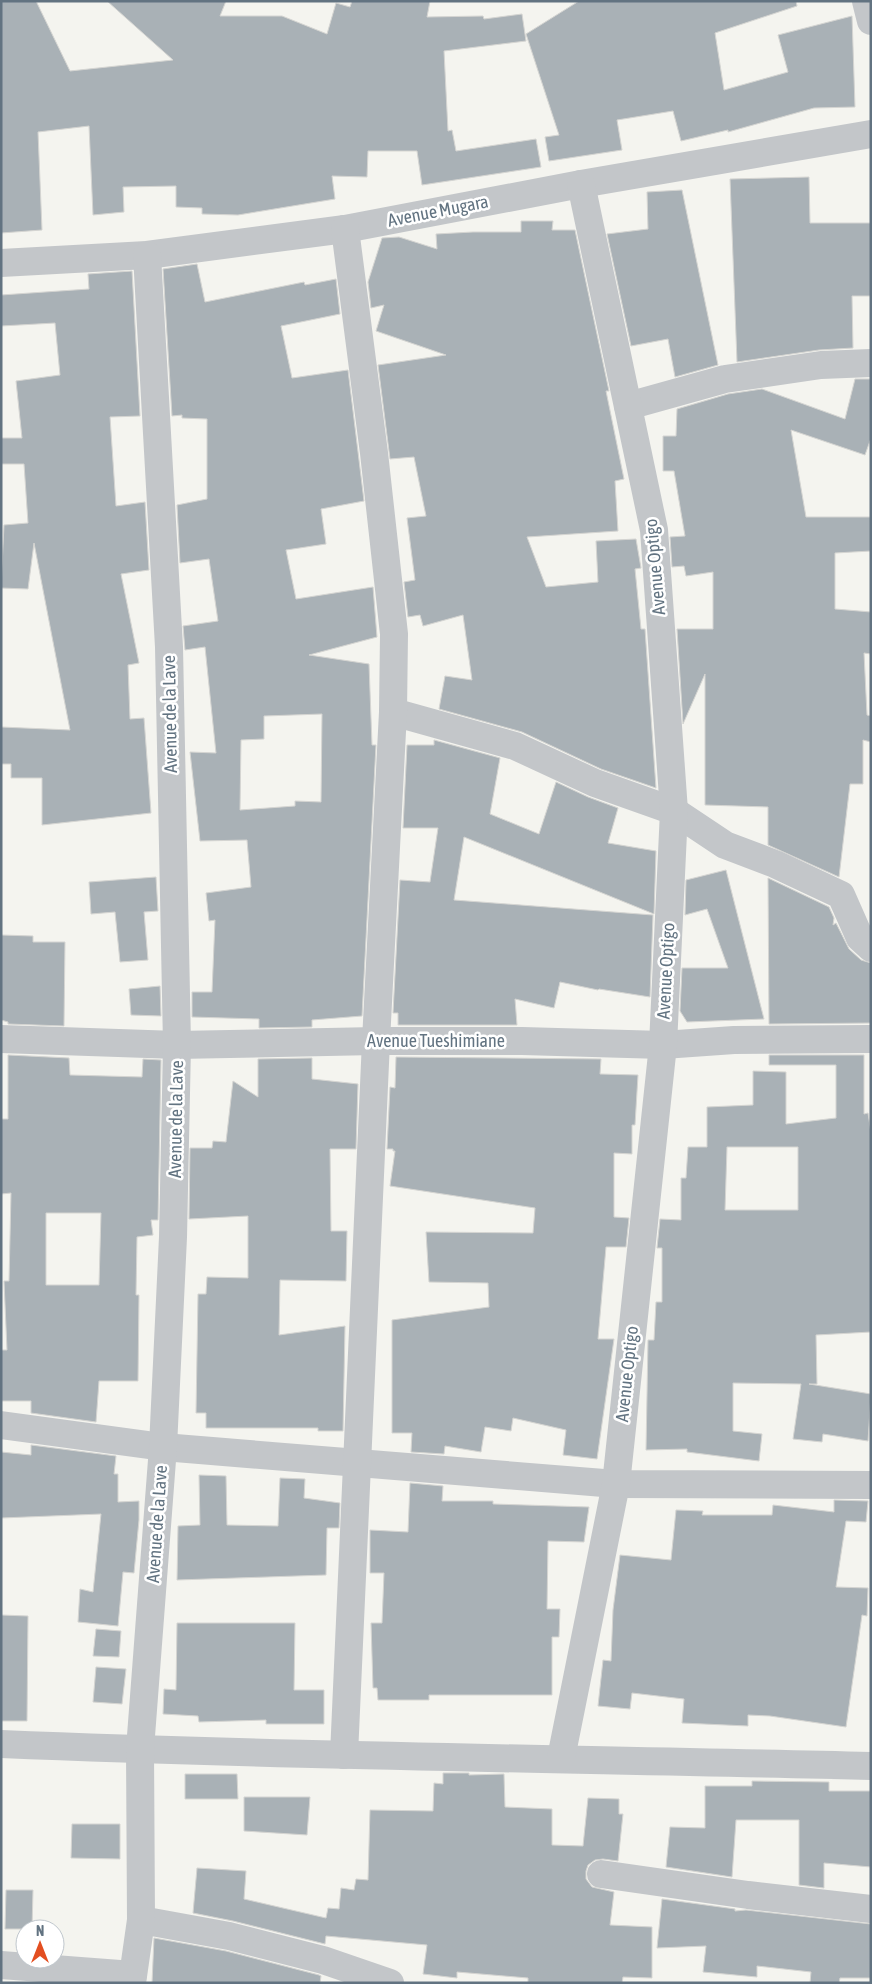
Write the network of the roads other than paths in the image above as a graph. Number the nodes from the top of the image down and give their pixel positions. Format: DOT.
graph roads {
  1 [pos="866,1"];
  2 [pos="871,21"];
  3 [pos="871,134"];
  4 [pos="581,184"];
  5 [pos="344,229"];
  6 [pos="147,255"];
  7 [pos="1,263"];
  8 [pos="871,363"];
  9 [pos="628,406"];
  10 [pos="393,712"];
  11 [pos="674,811"];
  12 [pos="871,948"];
  13 [pos="1,1039"];
  14 [pos="871,1039"];
  15 [pos="376,1041"];
  16 [pos="177,1045"];
  17 [pos="663,1045"];
  18 [pos="1,1425"];
  19 [pos="163,1447"];
  20 [pos="358,1463"];
  21 [pos="616,1484"];
  22 [pos="871,1485"];
  23 [pos="1,1744"];
  24 [pos="140,1749"];
  25 [pos="344,1755"];
  26 [pos="561,1758"];
  27 [pos="871,1766"];
  28 [pos="600,1874"];
  29 [pos="871,1909"];
  30 [pos="141,1920"];
  31 [pos="1,1965"];
  32 [pos="133,1979"];
  33 [pos="390,1983"];
  1 -- 2 [label="street"];
  3 -- 4 [label="street, Avenue Mugara"];
  4 -- 5 [label="street, Avenue Mugara"];
  4 -- 9 [label="street, Avenue Optigo"];
  5 -- 6 [label="street, Avenue Mugara"];
  5 -- 10 [label="street"];
  6 -- 7 [label="street, Avenue Mugara"];
  6 -- 16 [label="street, Avenue de la Lave"];
  8 -- 9 [label="street"];
  9 -- 11 [label="street, Avenue Optigo"];
  10 -- 11 [label="street"];
  10 -- 15 [label="street"];
  11 -- 12 [label="street"];
  11 -- 17 [label="street, Avenue Optigo"];
  13 -- 16 [label="street, Avenue Tueshimiane"];
  14 -- 17 [label="street, Avenue Tueshimiane"];
  15 -- 16 [label="street, Avenue Tueshimiane"];
  15 -- 17 [label="street, Avenue Tueshimiane"];
  15 -- 20 [label="street"];
  16 -- 19 [label="street, Avenue de la Lave"];
  17 -- 21 [label="street, Avenue Optigo"];
  18 -- 19 [label="street"];
  19 -- 20 [label="street"];
  19 -- 24 [label="street, Avenue de la Lave"];
  20 -- 21 [label="street"];
  20 -- 25 [label="street"];
  21 -- 22 [label="street"];
  21 -- 26 [label="street, Avenue Optigo"];
  23 -- 24 [label="street"];
  24 -- 25 [label="street"];
  24 -- 30 [label="street, Avenue de la Lave"];
  25 -- 26 [label="street"];
  26 -- 27 [label="street"];
  28 -- 29 [label="street"];
  30 -- 32 [label="street, Avenue de la Lave"];
  30 -- 33 [label="street"];
  31 -- 32 [label="street"];
}
